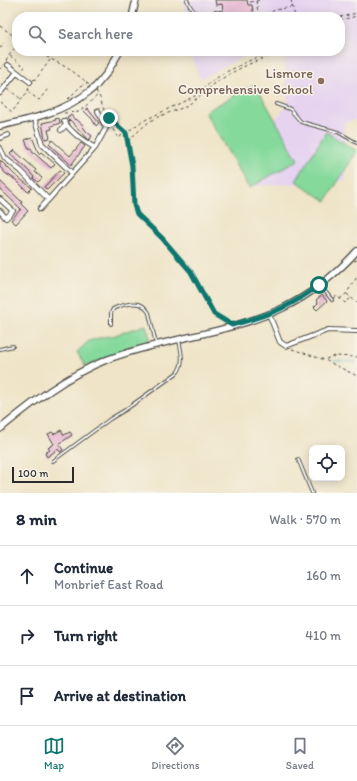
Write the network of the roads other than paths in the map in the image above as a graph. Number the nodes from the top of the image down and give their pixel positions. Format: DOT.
graph roads {
  1 [pos="136,0"];
  2 [pos="187,0"];
  3 [pos="133,12"];
  4 [pos="195,12"];
  5 [pos="117,56"];
  6 [pos="8,65"];
  7 [pos="18,73"];
  8 [pos="30,82"];
  9 [pos="2,89"];
  10 [pos="276,104"];
  11 [pos="98,111"];
  12 [pos="34,117"];
  13 [pos="0,126"];
  14 [pos="61,130"];
  15 [pos="8,136"];
  16 [pos="0,138"];
  17 [pos="357,143"];
  18 [pos="0,148"];
  19 [pos="95,148"];
  20 [pos="72,173"];
  21 [pos="0,199"];
  22 [pos="48,199"];
  23 [pos="40,209"];
  24 [pos="0,211"];
  25 [pos="357,251"];
  26 [pos="319,285"];
  27 [pos="332,300"];
  28 [pos="269,314"];
  29 [pos="111,324"];
  30 [pos="357,331"];
  31 [pos="178,339"];
  32 [pos="156,345"];
  33 [pos="12,346"];
  34 [pos="0,348"];
  35 [pos="0,429"];
  36 [pos="298,459"];
  37 [pos="53,461"];
  38 [pos="312,493"];
  1 -- 3 [label="street"];
  2 -- 4 [label="lane"];
  5 -- 12 [label="street"];
  6 -- 7 [label="street"];
  7 -- 8 [label="street"];
  7 -- 9 [label="street"];
  10 -- 17 [label="lane"];
  11 -- 19 [label="street"];
  12 -- 13 [label="street"];
  12 -- 20 [label="street"];
  14 -- 19 [label="street"];
  15 -- 16 [label="street"];
  18 -- 22 [label="street"];
  19 -- 20 [label="street"];
  20 -- 22 [label="street"];
  21 -- 24 [label="street"];
  22 -- 23 [label="street"];
  25 -- 26 [label="street"];
  26 -- 27 [label="lane"];
  26 -- 28 [label="street"];
  28 -- 30 [label="street"];
  28 -- 31 [label="street"];
  29 -- 32 [label="lane"];
  31 -- 32 [label="street"];
  31 -- 37 [label="lane"];
  32 -- 35 [label="street"];
  33 -- 34 [label="lane"];
  36 -- 38 [label="lane"];
}
